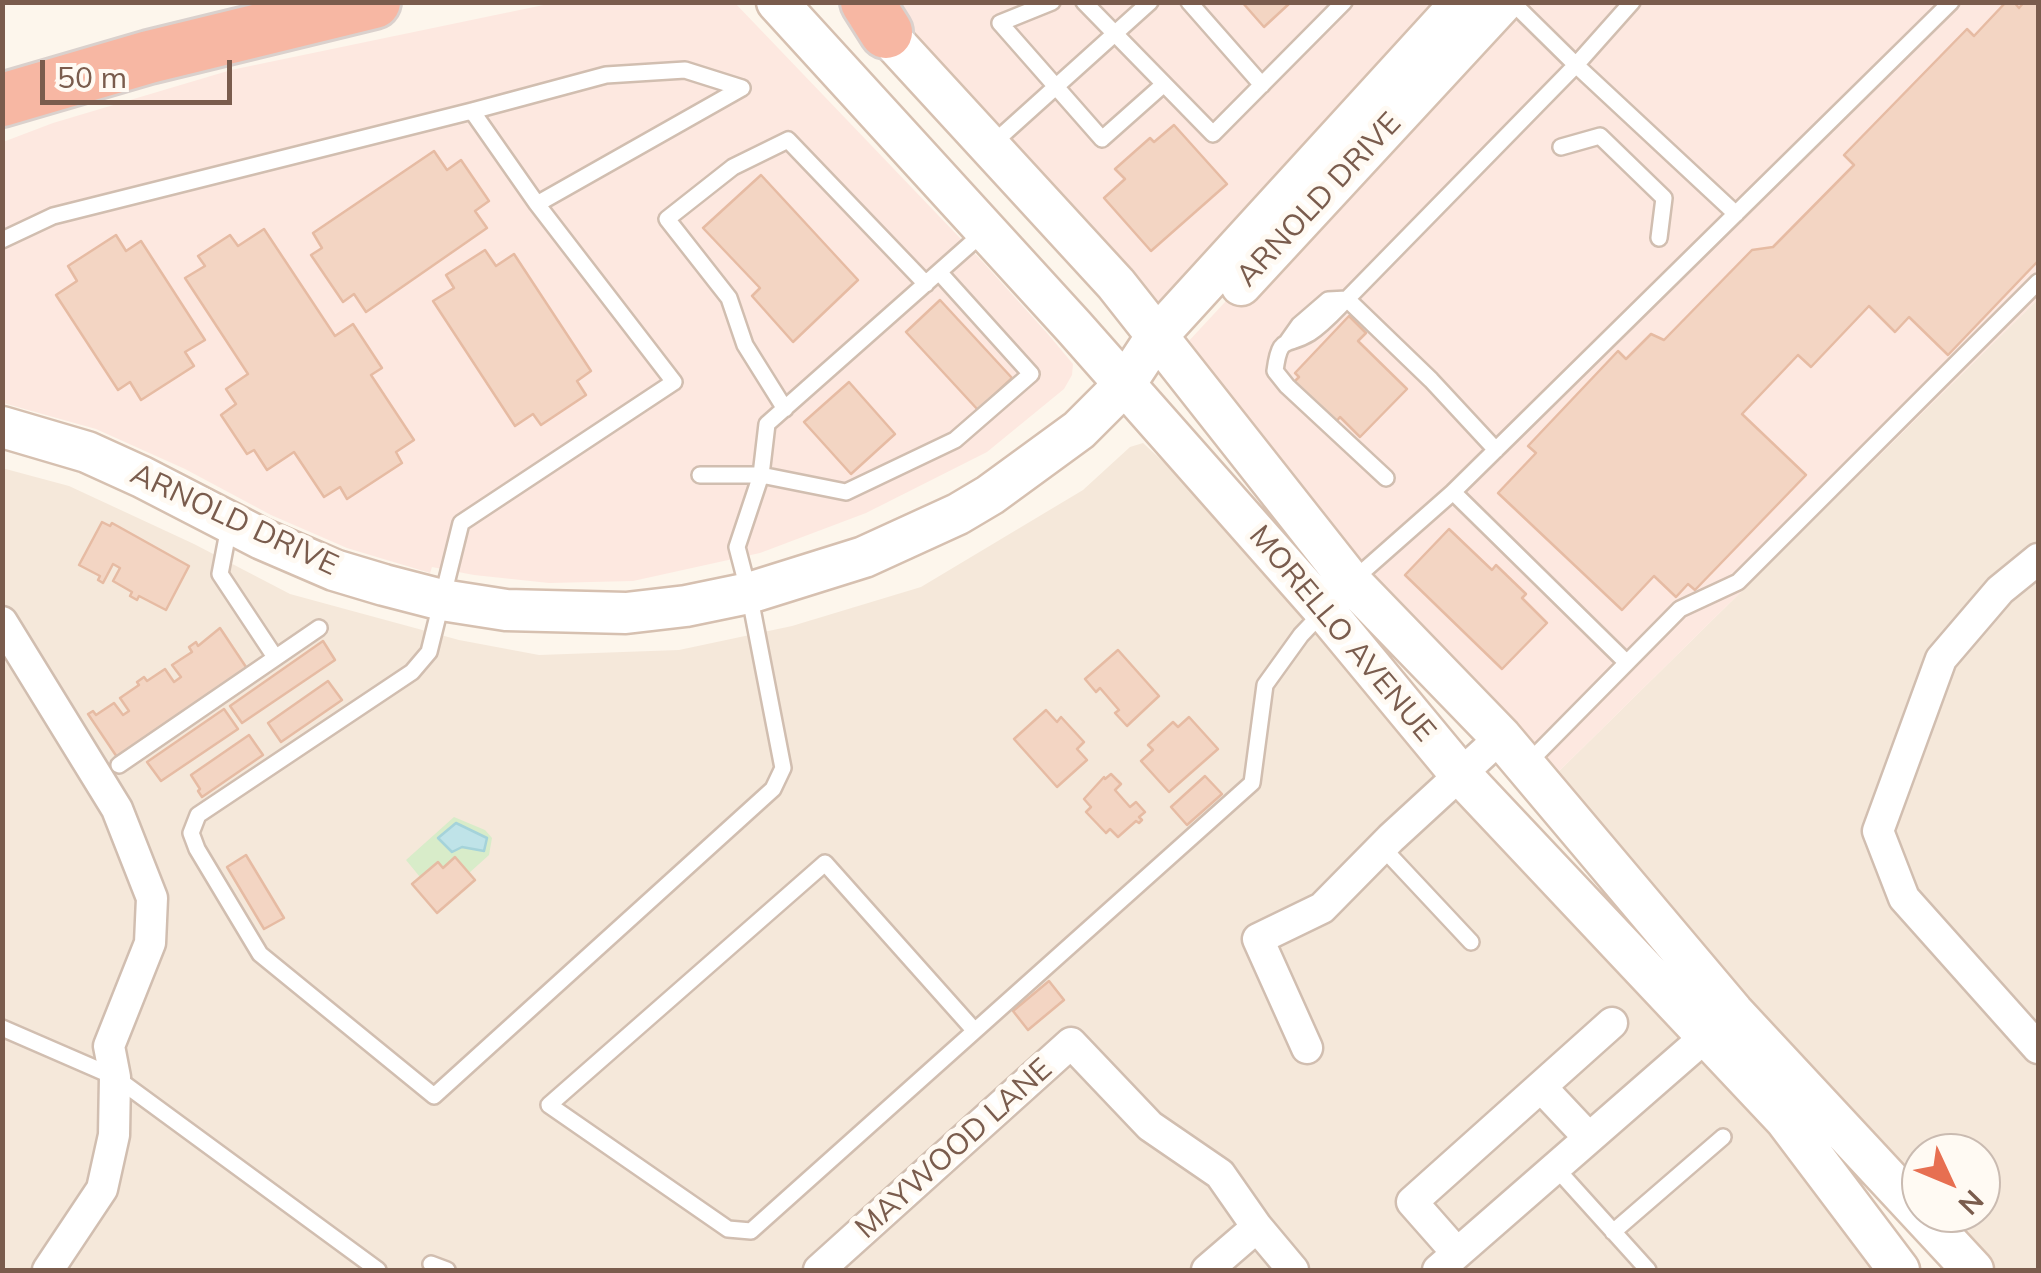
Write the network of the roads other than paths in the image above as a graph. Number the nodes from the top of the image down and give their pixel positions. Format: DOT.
graph roads {
  1 [pos="374,2"];
  2 [pos="778,2"];
  3 [pos="1052,2"];
  4 [pos="1084,2"];
  5 [pos="1150,2"];
  6 [pos="1189,2"];
  7 [pos="1344,2"];
  8 [pos="1462,2"];
  9 [pos="1503,2"];
  10 [pos="1512,2"];
  11 [pos="1632,2"];
  12 [pos="1951,2"];
  13 [pos="870,12"];
  14 [pos="1115,34"];
  15 [pos="1576,65"];
  16 [pos="1164,84"];
  17 [pos="1262,84"];
  18 [pos="1056,87"];
  19 [pos="2,100"];
  20 [pos="472,112"];
  21 [pos="990,146"];
  22 [pos="1561,147"];
  23 [pos="537,204"];
  24 [pos="1736,214"];
  25 [pos="986,230"];
  26 [pos="1658,238"];
  27 [pos="2,240"];
  28 [pos="940,272"];
  29 [pos="2038,282"];
  30 [pos="926,284"];
  31 [pos="1346,299"];
  32 [pos="1164,347"];
  33 [pos="1125,384"];
  34 [pos="784,408"];
  35 [pos="2,427"];
  36 [pos="1496,450"];
  37 [pos="700,475"];
  38 [pos="761,475"];
  39 [pos="1386,478"];
  40 [pos="1452,492"];
  41 [pos="230,522"];
  42 [pos="2038,559"];
  43 [pos="749,593"];
  44 [pos="1337,596"];
  45 [pos="442,600"];
  46 [pos="2,622"];
  47 [pos="319,628"];
  48 [pos="275,657"];
  49 [pos="1626,662"];
  50 [pos="1514,751"];
  51 [pos="119,765"];
  52 [pos="1460,774"];
  53 [pos="1382,847"];
  54 [pos="1471,942"];
  55 [pos="1612,1023"];
  56 [pos="1720,1023"];
  57 [pos="2,1028"];
  58 [pos="974,1030"];
  59 [pos="1307,1048"];
  60 [pos="2038,1048"];
  61 [pos="115,1077"];
  62 [pos="1541,1087"];
  63 [pos="1723,1137"];
  64 [pos="1589,1138"];
  65 [pos="1555,1168"];
  66 [pos="1257,1228"];
  67 [pos="1614,1232"];
  68 [pos="1448,1262"];
  69 [pos="48,1270"];
  70 [pos="378,1270"];
  71 [pos="819,1270"];
  72 [pos="1208,1270"];
  73 [pos="1293,1270"];
  74 [pos="1648,1270"];
  75 [pos="1900,1270"];
  76 [pos="1973,1270"];
  1 -- 19 [label="highway"];
  2 -- 25 [label="street, MORELLO AVENUE"];
  3 -- 18 [label="lane"];
  4 -- 14 [label="lane"];
  5 -- 14 [label="lane"];
  6 -- 17 [label="lane"];
  7 -- 17 [label="lane"];
  8 -- 32 [label="street, ARNOLD DRIVE"];
  9 -- 32 [label="street, ARNOLD DRIVE"];
  10 -- 15 [label="lane"];
  11 -- 15 [label="lane"];
  12 -- 24 [label="lane"];
  13 -- 21 [label="street, MORELLO AVENUE"];
  14 -- 16 [label="lane"];
  14 -- 18 [label="lane"];
  15 -- 24 [label="lane"];
  15 -- 31 [label="lane"];
  16 -- 17 [label="lane"];
  16 -- 18 [label="lane"];
  18 -- 21 [label="lane"];
  20 -- 23 [label="lane"];
  20 -- 23 [label="lane"];
  20 -- 27 [label="lane"];
  21 -- 32 [label="street, MORELLO AVENUE"];
  22 -- 26 [label="lane"];
  23 -- 45 [label="lane"];
  24 -- 36 [label="lane"];
  25 -- 28 [label="lane"];
  25 -- 33 [label="street, MORELLO AVENUE"];
  28 -- 30 [label="lane"];
  28 -- 38 [label="lane"];
  29 -- 49 [label="lane"];
  30 -- 34 [label="lane"];
  30 -- 34 [label="lane"];
  31 -- 36 [label="lane"];
  31 -- 39 [label="lane"];
  32 -- 33 [label="street, ARNOLD DRIVE"];
  32 -- 44 [label="street, MORELLO AVENUE"];
  33 -- 43 [label="street, ARNOLD DRIVE"];
  33 -- 44 [label="street, MORELLO AVENUE"];
  34 -- 38 [label="lane"];
  35 -- 41 [label="street, ARNOLD DRIVE"];
  36 -- 40 [label="lane"];
  37 -- 38 [label="lane"];
  38 -- 43 [label="lane"];
  40 -- 44 [label="lane"];
  40 -- 49 [label="lane"];
  41 -- 45 [label="street, ARNOLD DRIVE"];
  41 -- 48 [label="lane"];
  42 -- 60 [label="street"];
  43 -- 45 [label="street, ARNOLD DRIVE"];
  43 -- 45 [label="lane"];
  44 -- 50 [label="street, MORELLO AVENUE"];
  44 -- 52 [label="street, MORELLO AVENUE"];
  44 -- 58 [label="lane"];
  46 -- 61 [label="street"];
  47 -- 48 [label="lane"];
  48 -- 51 [label="lane"];
  49 -- 50 [label="lane"];
  50 -- 52 [label="street"];
  50 -- 56 [label="street, MORELLO AVENUE"];
  52 -- 53 [label="street"];
  52 -- 56 [label="street, MORELLO AVENUE"];
  53 -- 54 [label="lane"];
  53 -- 59 [label="street"];
  55 -- 62 [label="street"];
  56 -- 64 [label="street"];
  56 -- 75 [label="street, MORELLO AVENUE"];
  56 -- 76 [label="street, MORELLO AVENUE"];
  57 -- 61 [label="lane"];
  58 -- 58 [label="lane"];
  61 -- 69 [label="street"];
  61 -- 70 [label="lane"];
  62 -- 64 [label="street"];
  62 -- 68 [label="street"];
  63 -- 67 [label="lane"];
  64 -- 65 [label="street"];
  65 -- 67 [label="lane"];
  65 -- 68 [label="street"];
  66 -- 71 [label="street, MAYWOOD LANE"];
  66 -- 72 [label="street"];
  66 -- 73 [label="street, MAYWOOD LANE"];
  67 -- 74 [label="lane"];
}
